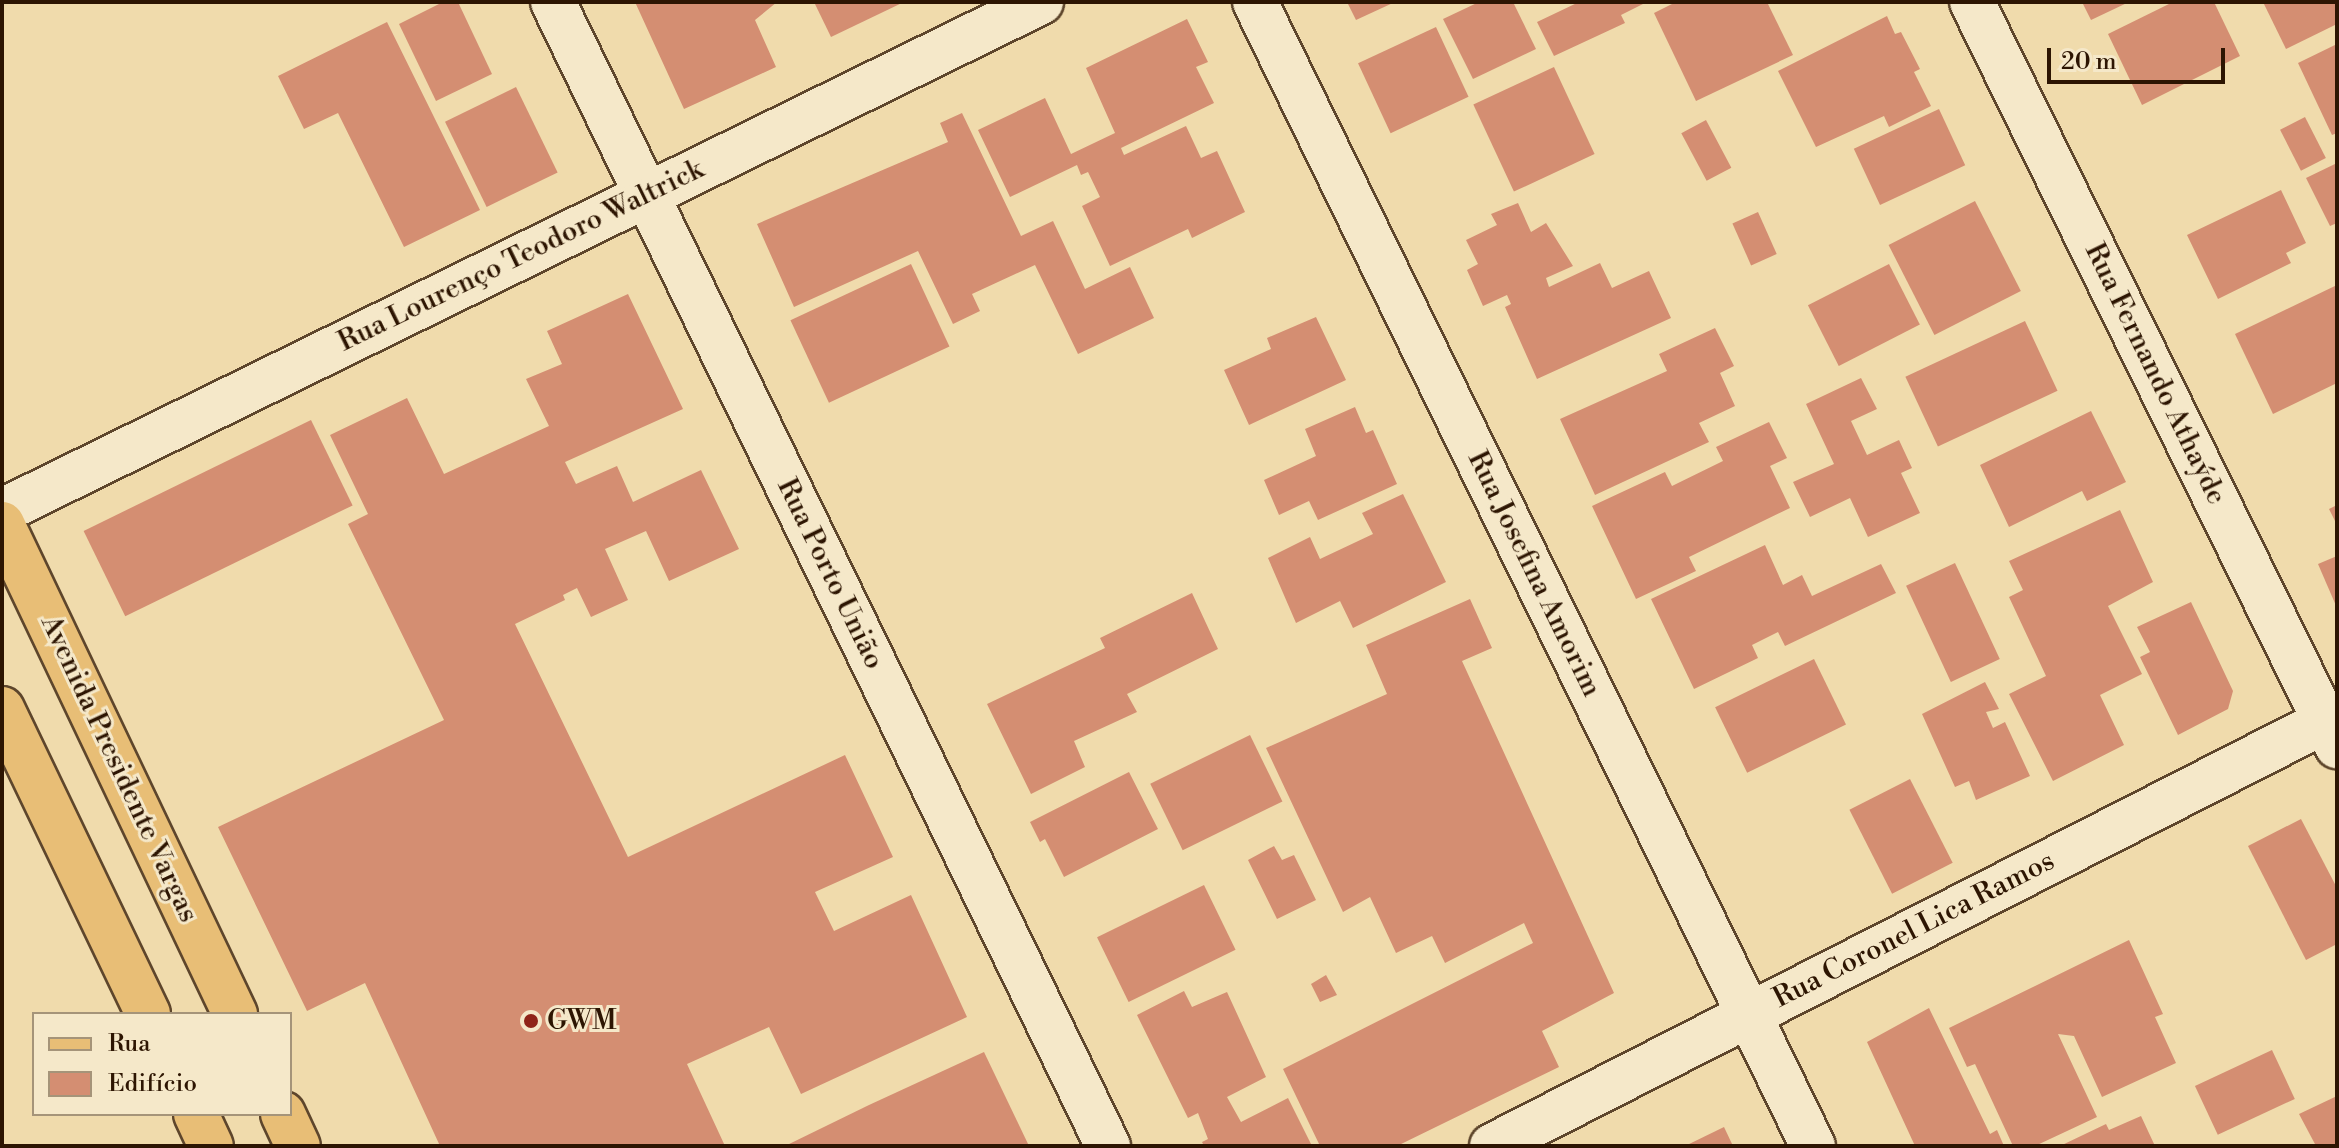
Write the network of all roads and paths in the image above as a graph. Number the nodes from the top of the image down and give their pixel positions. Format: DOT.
graph roads {
  1 [pos="553,2"];
  2 [pos="1041,2"];
  3 [pos="1255,2"];
  4 [pos="1972,2"];
  5 [pos="646,195"];
  6 [pos="2,511"];
  7 [pos="2,524"];
  8 [pos="2,709"];
  9 [pos="2333,727"];
  10 [pos="147,1012"];
  11 [pos="234,1012"];
  12 [pos="1749,1014"];
  13 [pos="197,1116"];
  14 [pos="284,1116"];
  15 [pos="211,1146"];
  16 [pos="298,1146"];
  17 [pos="1108,1146"];
  18 [pos="1492,1146"];
  19 [pos="1813,1146"];
  1 -- 5 [label="street, Rua Porto União"];
  2 -- 5 [label="street, Rua Lourenço Teodoro Waltrick"];
  3 -- 12 [label="street, Rua Josefina Amorim"];
  4 -- 9 [label="street, Rua Fernando Athaýde"];
  5 -- 6 [label="street, Rua Lourenço Teodoro Waltrick"];
  5 -- 17 [label="street, Rua Porto União"];
  7 -- 11 [label="main road, Avenida Presidente Vargas"];
  8 -- 10 [label="main road"];
  9 -- 12 [label="street, Rua Coronel Lica Ramos"];
  12 -- 18 [label="street, Rua Coronel Lica Ramos"];
  12 -- 19 [label="street, Rua Josefina Amorim"];
  13 -- 15 [label="main road"];
  14 -- 16 [label="main road"];
}
